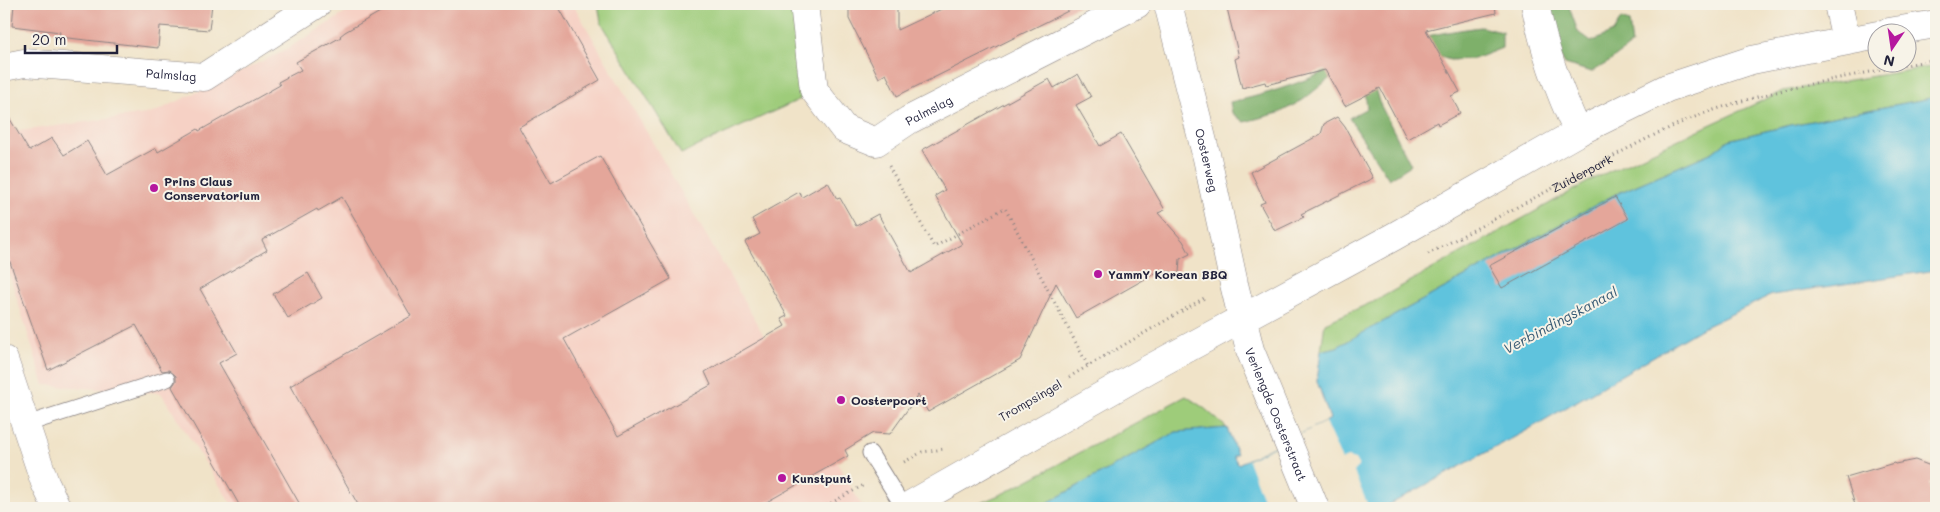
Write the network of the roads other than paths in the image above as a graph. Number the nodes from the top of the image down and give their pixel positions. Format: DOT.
graph roads {
  1 [pos="317,4"];
  2 [pos="804,4"];
  3 [pos="1137,4"];
  4 [pos="1168,4"];
  5 [pos="1535,4"];
  6 [pos="1838,4"];
  7 [pos="1936,24"];
  8 [pos="1918,27"];
  9 [pos="1868,36"];
  10 [pos="1846,40"];
  11 [pos="4,68"];
  12 [pos="1578,132"];
  13 [pos="1242,318"];
  14 [pos="4,360"];
  15 [pos="167,379"];
  16 [pos="27,424"];
  17 [pos="870,453"];
  18 [pos="42,496"];
  19 [pos="57,508"];
  20 [pos="904,508"];
  21 [pos="1315,508"];
  1 -- 11 [label="street, Palmslag"];
  2 -- 3 [label="street, Palmslag"];
  4 -- 13 [label="street, Oosterweg"];
  5 -- 12 [label="street"];
  6 -- 10 [label="street"];
  7 -- 8 [label="street"];
  9 -- 10 [label="street"];
  10 -- 12 [label="street"];
  12 -- 13 [label="street"];
  13 -- 20 [label="street"];
  13 -- 21 [label="street, Verlengde Oosterstraat"];
  14 -- 16 [label="street"];
  15 -- 16 [label="lane"];
  16 -- 18 [label="street"];
  17 -- 20 [label="lane"];
  18 -- 19 [label="street"];
}
